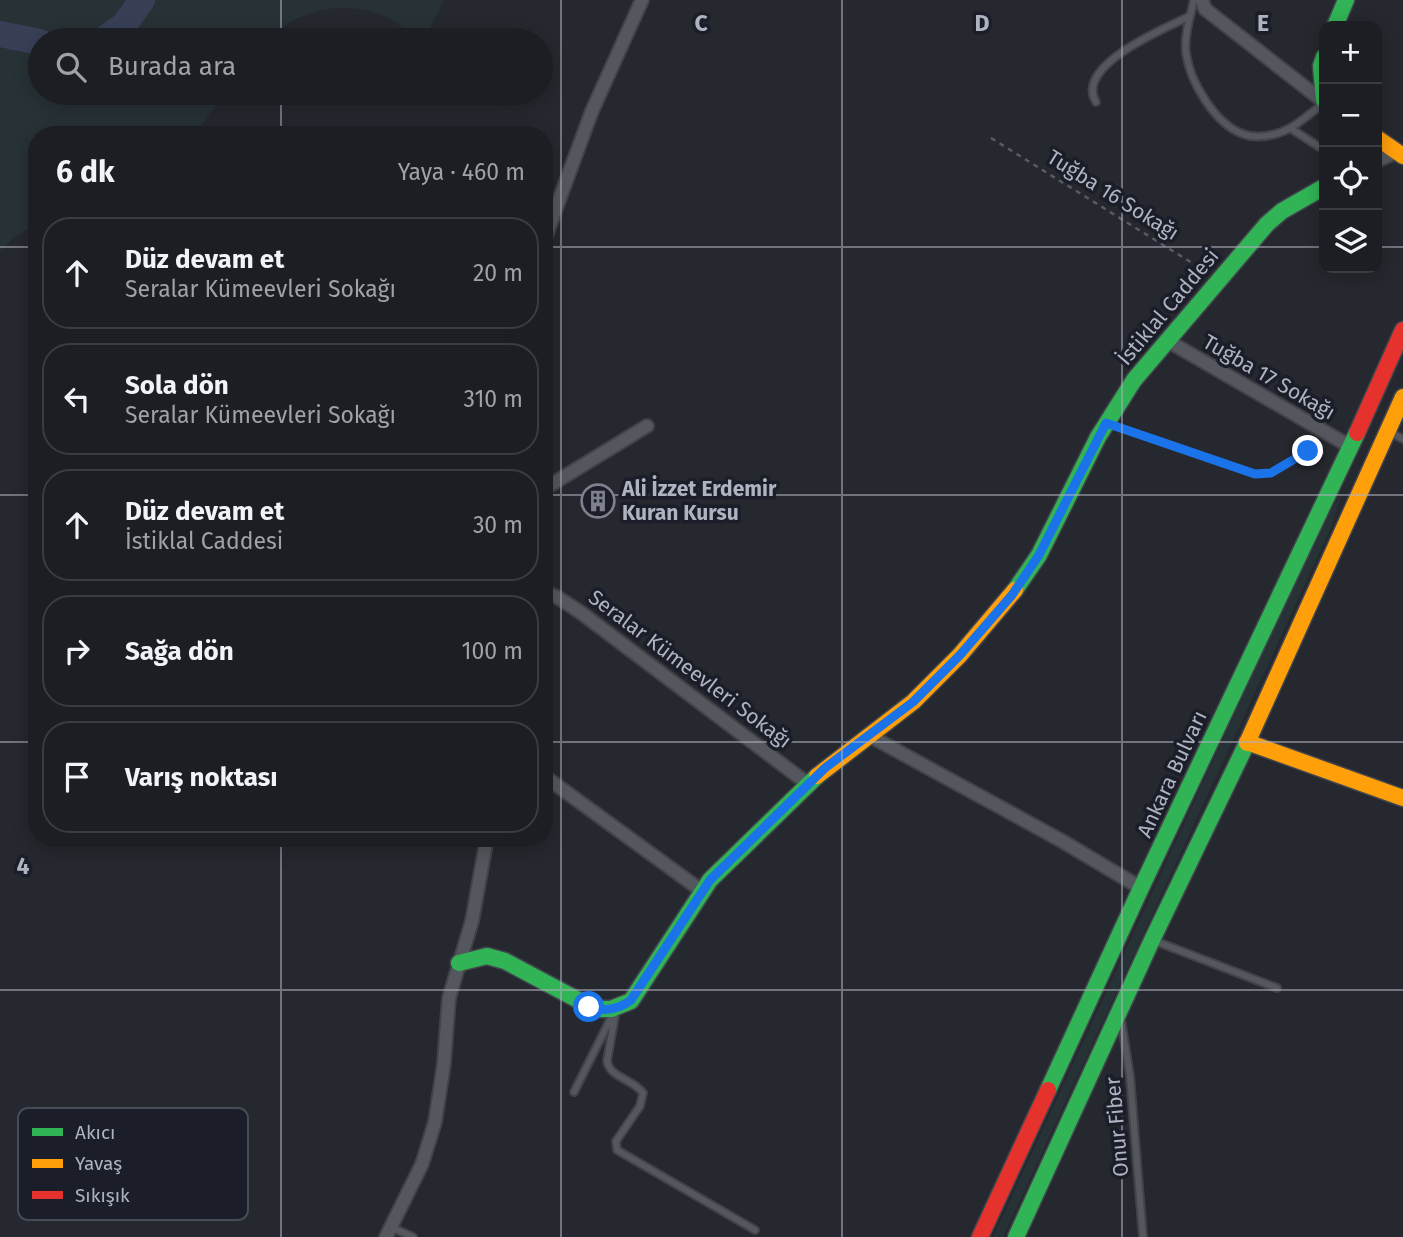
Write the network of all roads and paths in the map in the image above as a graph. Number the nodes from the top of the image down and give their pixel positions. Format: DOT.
graph roads {
  1 [pos="642,0"];
  2 [pos="1346,0"];
  3 [pos="1199,2"];
  4 [pos="1191,16"];
  5 [pos="1337,21"];
  6 [pos="1319,97"];
  7 [pos="1096,102"];
  8 [pos="1319,105"];
  9 [pos="1290,128"];
  10 [pos="992,138"];
  11 [pos="1382,141"];
  12 [pos="1319,147"];
  13 [pos="1401,153"];
  14 [pos="1382,160"];
  15 [pos="1319,190"];
  16 [pos="553,214"];
  17 [pos="1219,279"];
  18 [pos="1403,330"];
  19 [pos="1168,341"];
  20 [pos="1403,399"];
  21 [pos="1106,423"];
  22 [pos="647,426"];
  23 [pos="1387,432"];
  24 [pos="1403,439"];
  25 [pos="1351,447"];
  26 [pos="1328,453"];
  27 [pos="553,483"];
  28 [pos="553,595"];
  29 [pos="870,736"];
  30 [pos="1247,743"];
  31 [pos="553,783"];
  32 [pos="808,784"];
  33 [pos="1403,798"];
  34 [pos="485,847"];
  35 [pos="1141,888"];
  36 [pos="702,891"];
  37 [pos="1153,940"];
  38 [pos="459,963"];
  39 [pos="1277,988"];
  40 [pos="616,1009"];
  41 [pos="1120,1014"];
  42 [pos="574,1092"];
  43 [pos="755,1230"];
  44 [pos="388,1232"];
  45 [pos="412,1237"];
  46 [pos="980,1237"];
  47 [pos="1016,1237"];
  48 [pos="1143,1237"];
  1 -- 16 [label="street"];
  2 -- 5 [label="main road"];
  3 -- 4 [label="lane"];
  3 -- 6 [label="street"];
  4 -- 7 [label="lane"];
  4 -- 9 [label="lane"];
  8 -- 9 [label="lane"];
  9 -- 12 [label="lane"];
  10 -- 17 [label="path, Tuğba 16 Sokağı"];
  11 -- 13 [label="main road"];
  13 -- 14 [label="street"];
  15 -- 17 [label="main road, İstiklal Caddesi"];
  17 -- 19 [label="main road, İstiklal Caddesi"];
  18 -- 25 [label="main road, Ankara Bulvarı"];
  19 -- 21 [label="main road, İstiklal Caddesi"];
  19 -- 25 [label="street, Tuğba 17 Sokağı"];
  20 -- 23 [label="main road"];
  21 -- 26 [label="path"];
  21 -- 29 [label="main road, İstiklal Caddesi"];
  22 -- 27 [label="street"];
  23 -- 24 [label="lane"];
  23 -- 30 [label="main road"];
  25 -- 35 [label="main road, Ankara Bulvarı"];
  28 -- 32 [label="street, Seralar Kümeevleri Sokağı"];
  29 -- 32 [label="main road"];
  29 -- 35 [label="street"];
  30 -- 33 [label="main road"];
  30 -- 37 [label="main road"];
  31 -- 36 [label="street"];
  32 -- 36 [label="main road"];
  34 -- 38 [label="street"];
  35 -- 46 [label="main road, Ankara Bulvarı"];
  36 -- 40 [label="main road"];
  37 -- 39 [label="lane"];
  37 -- 41 [label="main road"];
  38 -- 40 [label="main road"];
  38 -- 44 [label="street"];
  40 -- 42 [label="lane"];
  40 -- 43 [label="lane"];
  41 -- 47 [label="main road"];
  41 -- 48 [label="lane, Onur Fiber"];
  44 -- 45 [label="lane"];
}
